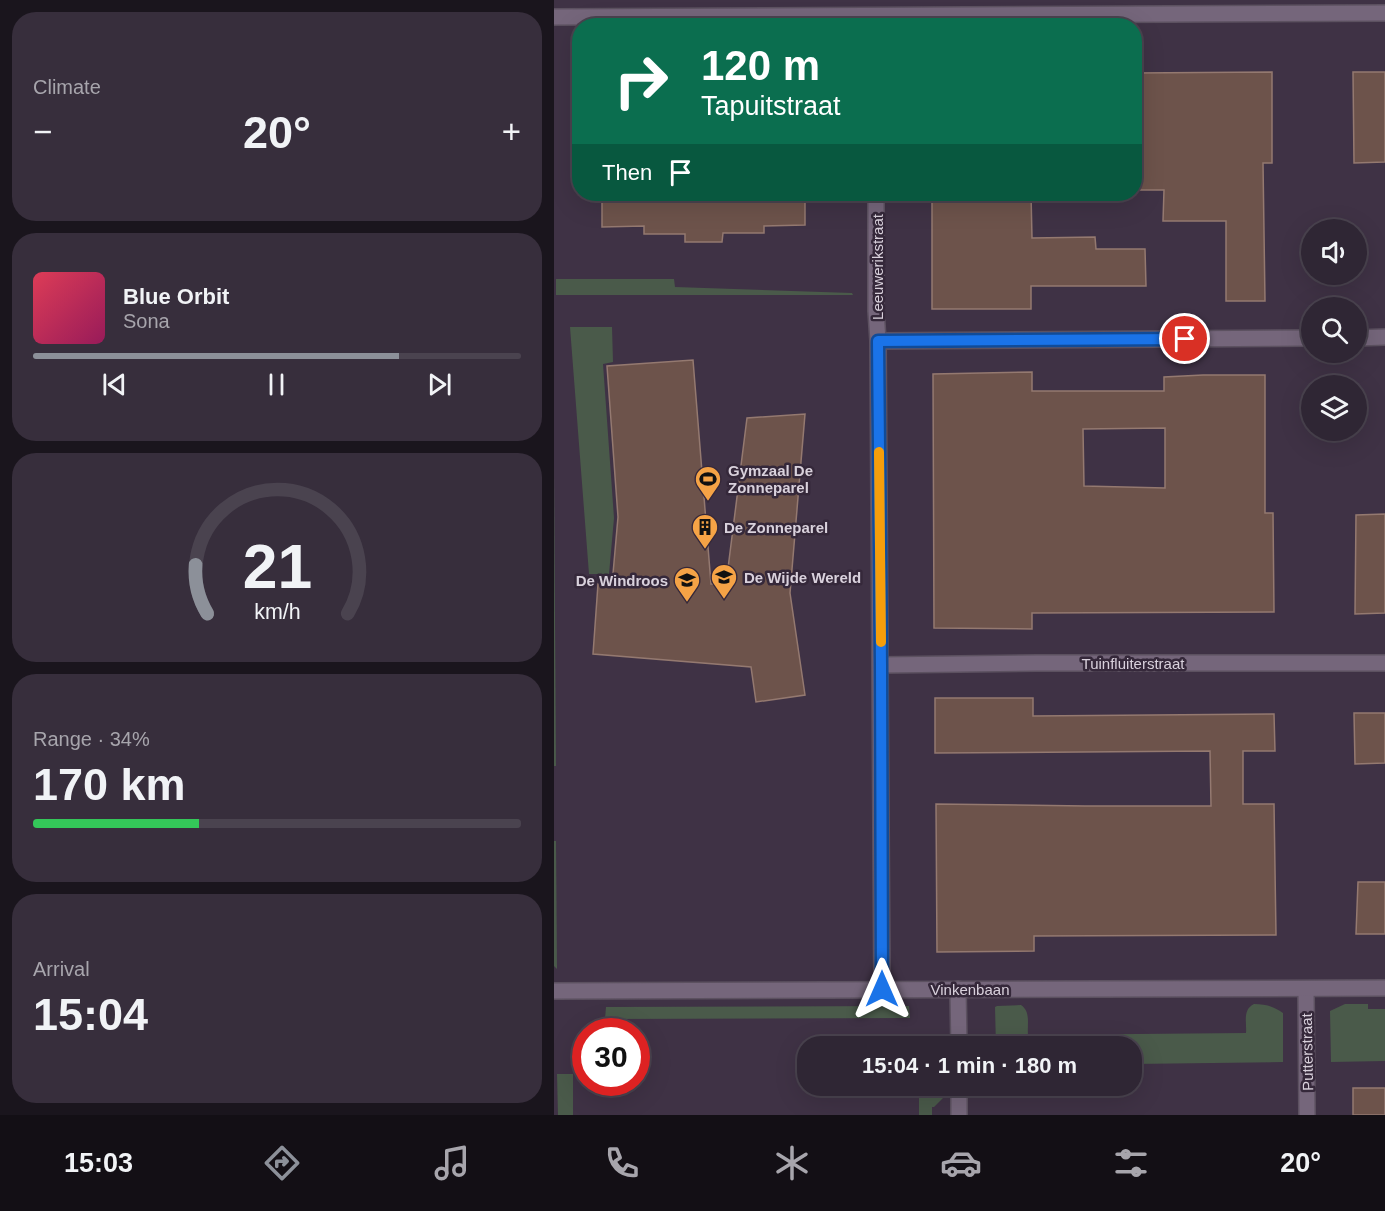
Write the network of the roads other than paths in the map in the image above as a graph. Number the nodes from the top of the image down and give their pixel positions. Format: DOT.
graph roads {
  1 [pos="1385,13"];
  2 [pos="554,17"];
  3 [pos="662,18"];
  4 [pos="1022,18"];
  5 [pos="876,201"];
  6 [pos="1385,337"];
  7 [pos="1301,338"];
  8 [pos="1367,338"];
  9 [pos="878,341"];
  10 [pos="1385,663"];
  11 [pos="881,665"];
  12 [pos="1385,988"];
  13 [pos="882,989"];
  14 [pos="958,989"];
  15 [pos="1306,989"];
  16 [pos="554,991"];
  17 [pos="959,1036"];
  18 [pos="959,1096"];
  19 [pos="959,1115"];
  20 [pos="1307,1115"];
  1 -- 4 [label="street"];
  2 -- 3 [label="street"];
  5 -- 9 [label="street, Leeuwerikstraat"];
  6 -- 8 [label="street"];
  7 -- 9 [label="street"];
  9 -- 11 [label="street, Leeuwerikstraat"];
  10 -- 11 [label="street, Tuinfluiterstraat"];
  11 -- 13 [label="street, Leeuwerikstraat"];
  12 -- 15 [label="street, Vinkenbaan"];
  13 -- 14 [label="street, Vinkenbaan"];
  13 -- 16 [label="street, Vinkenbaan"];
  14 -- 15 [label="street, Vinkenbaan"];
  14 -- 17 [label="street"];
  15 -- 20 [label="street, Putterstraat"];
  18 -- 19 [label="street"];
}
